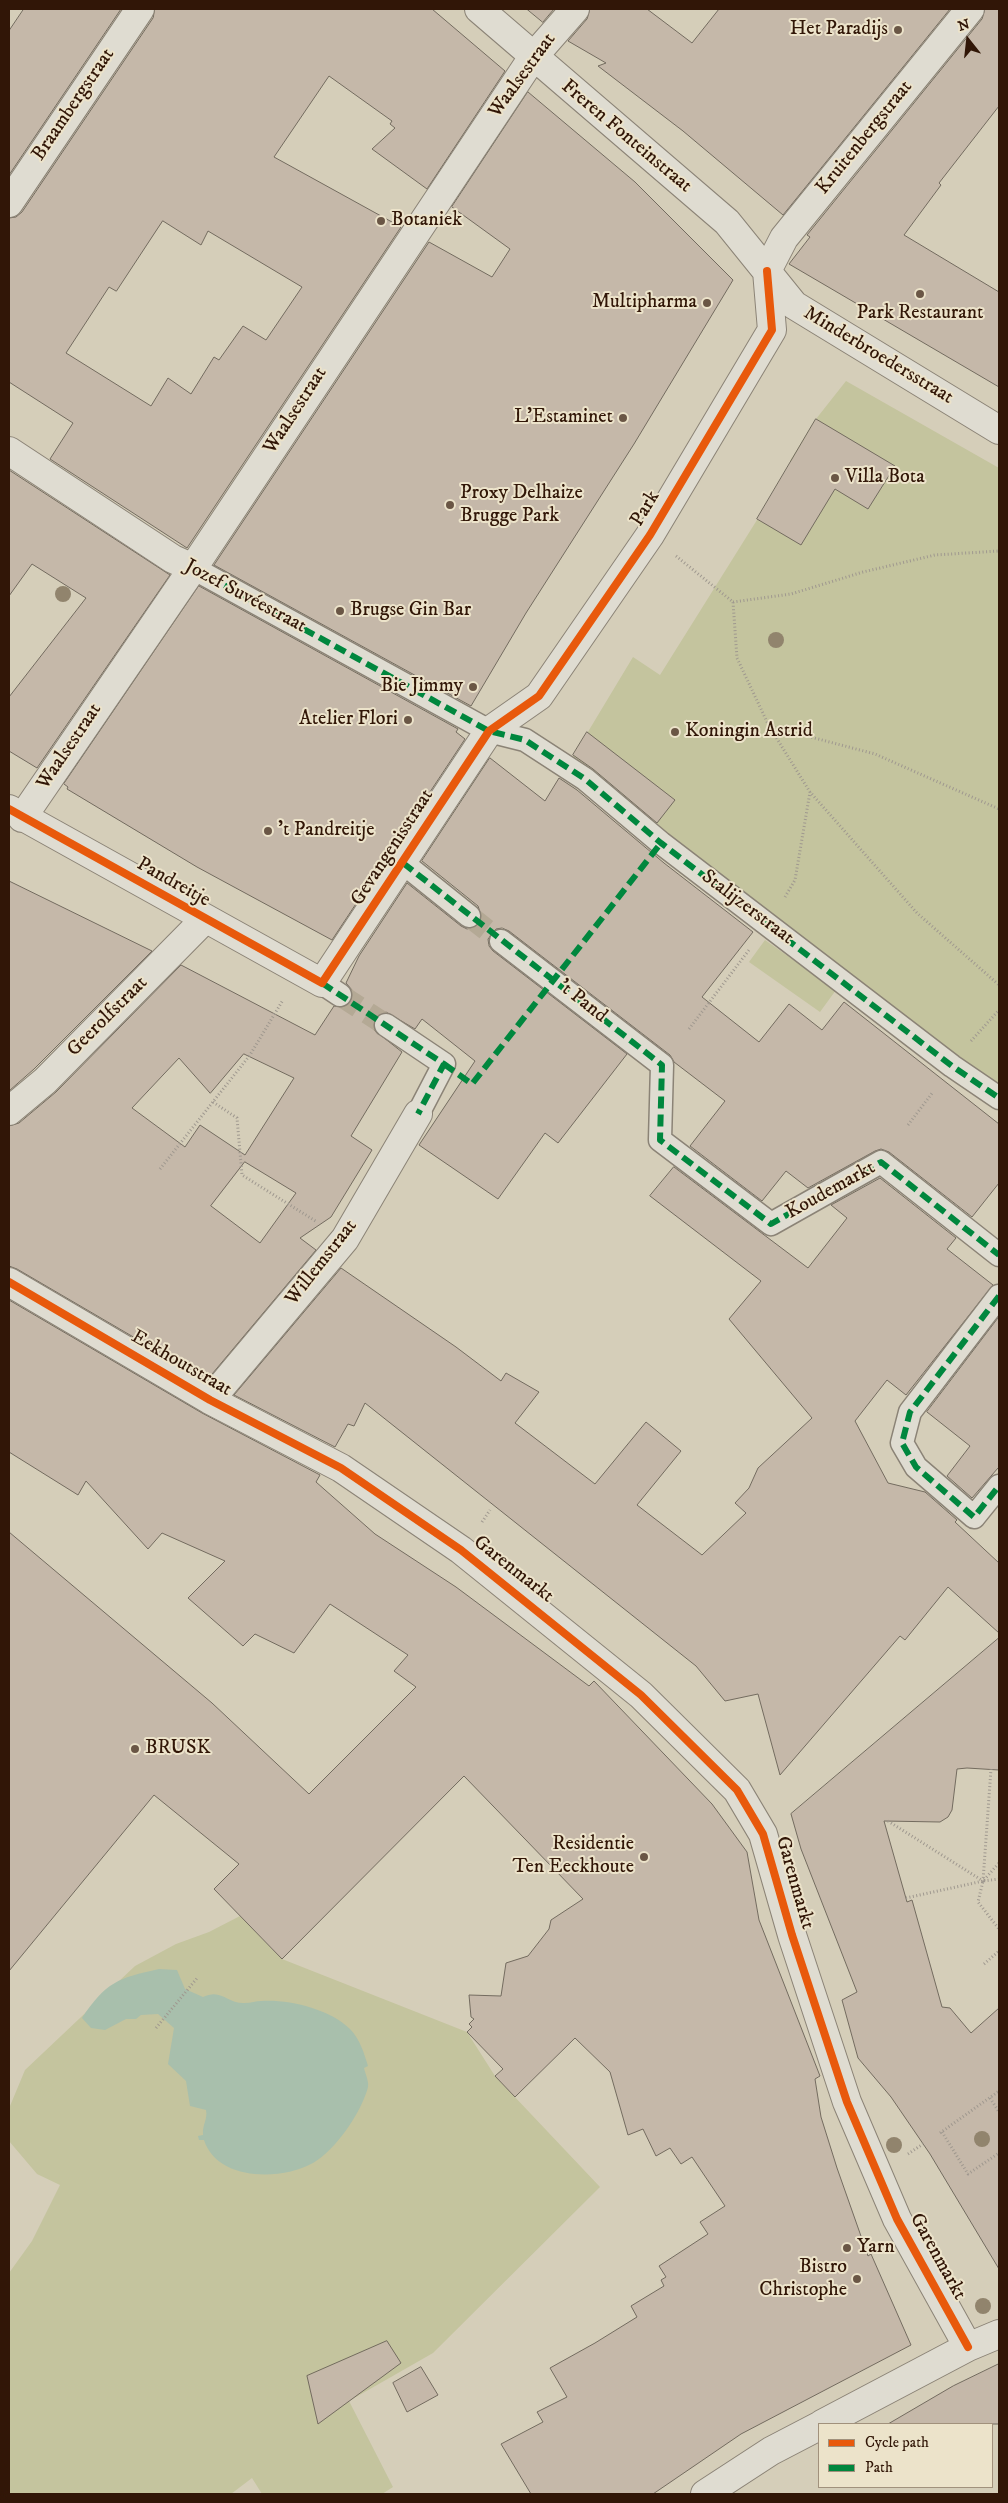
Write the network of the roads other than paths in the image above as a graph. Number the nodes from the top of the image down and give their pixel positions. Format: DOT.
graph roads {
  1 [pos="140,9"];
  2 [pos="479,9"];
  3 [pos="575,9"];
  4 [pos="970,9"];
  5 [pos="533,57"];
  6 [pos="9,203"];
  7 [pos="767,272"];
  8 [pos="999,430"];
  9 [pos="9,450"];
  10 [pos="193,568"];
  11 [pos="489,731"];
  12 [pos="16,813"];
  13 [pos="403,863"];
  14 [pos="469,916"];
  15 [pos="204,920"];
  16 [pos="501,941"];
  17 [pos="321,983"];
  18 [pos="386,1025"];
  19 [pos="999,1098"];
  20 [pos="9,1111"];
  21 [pos="418,1114"];
  22 [pos="660,1140"];
  23 [pos="999,1255"];
  24 [pos="9,1282"];
  25 [pos="999,1296"];
  26 [pos="210,1400"];
  27 [pos="341,1468"];
  28 [pos="999,1486"];
  29 [pos="999,2334"];
  30 [pos="968,2347"];
  31 [pos="825,2423"];
  32 [pos="818,2427"];
  33 [pos="705,2494"];
  1 -- 6 [label="street, Braambergstraat"];
  2 -- 5 [label="street, Freren Fonteinstraat"];
  3 -- 5 [label="street, Waalsestraat"];
  4 -- 7 [label="street, Kruitenbergstraat"];
  5 -- 7 [label="street, Freren Fonteinstraat"];
  5 -- 10 [label="street, Waalsestraat"];
  7 -- 8 [label="street, Minderbroedersstraat"];
  7 -- 11 [label="street, Park"];
  9 -- 10 [label="street, Jozef Suvéestraat"];
  10 -- 11 [label="street, Jozef Suvéestraat"];
  10 -- 12 [label="street, Waalsestraat"];
  11 -- 13 [label="street, Gevangenisstraat"];
  11 -- 19 [label="street, Stalijzerstraat"];
  12 -- 15 [label="street, Pandreitje"];
  13 -- 14 [label="street"];
  13 -- 17 [label="street, Gevangenisstraat"];
  15 -- 17 [label="street, Pandreitje"];
  15 -- 20 [label="street, Geerolfstraat"];
  16 -- 22 [label="street, 't Pand"];
  18 -- 21 [label="street"];
  21 -- 26 [label="street, Willemstraat"];
  22 -- 23 [label="street, Koudemarkt"];
  24 -- 26 [label="street, Eekhoutstraat"];
  25 -- 28 [label="street"];
  26 -- 27 [label="street, Eekhoutstraat"];
  27 -- 30 [label="street, Garenmarkt"];
  29 -- 30 [label="street"];
  30 -- 31 [label="street"];
  32 -- 33 [label="street"];
}
